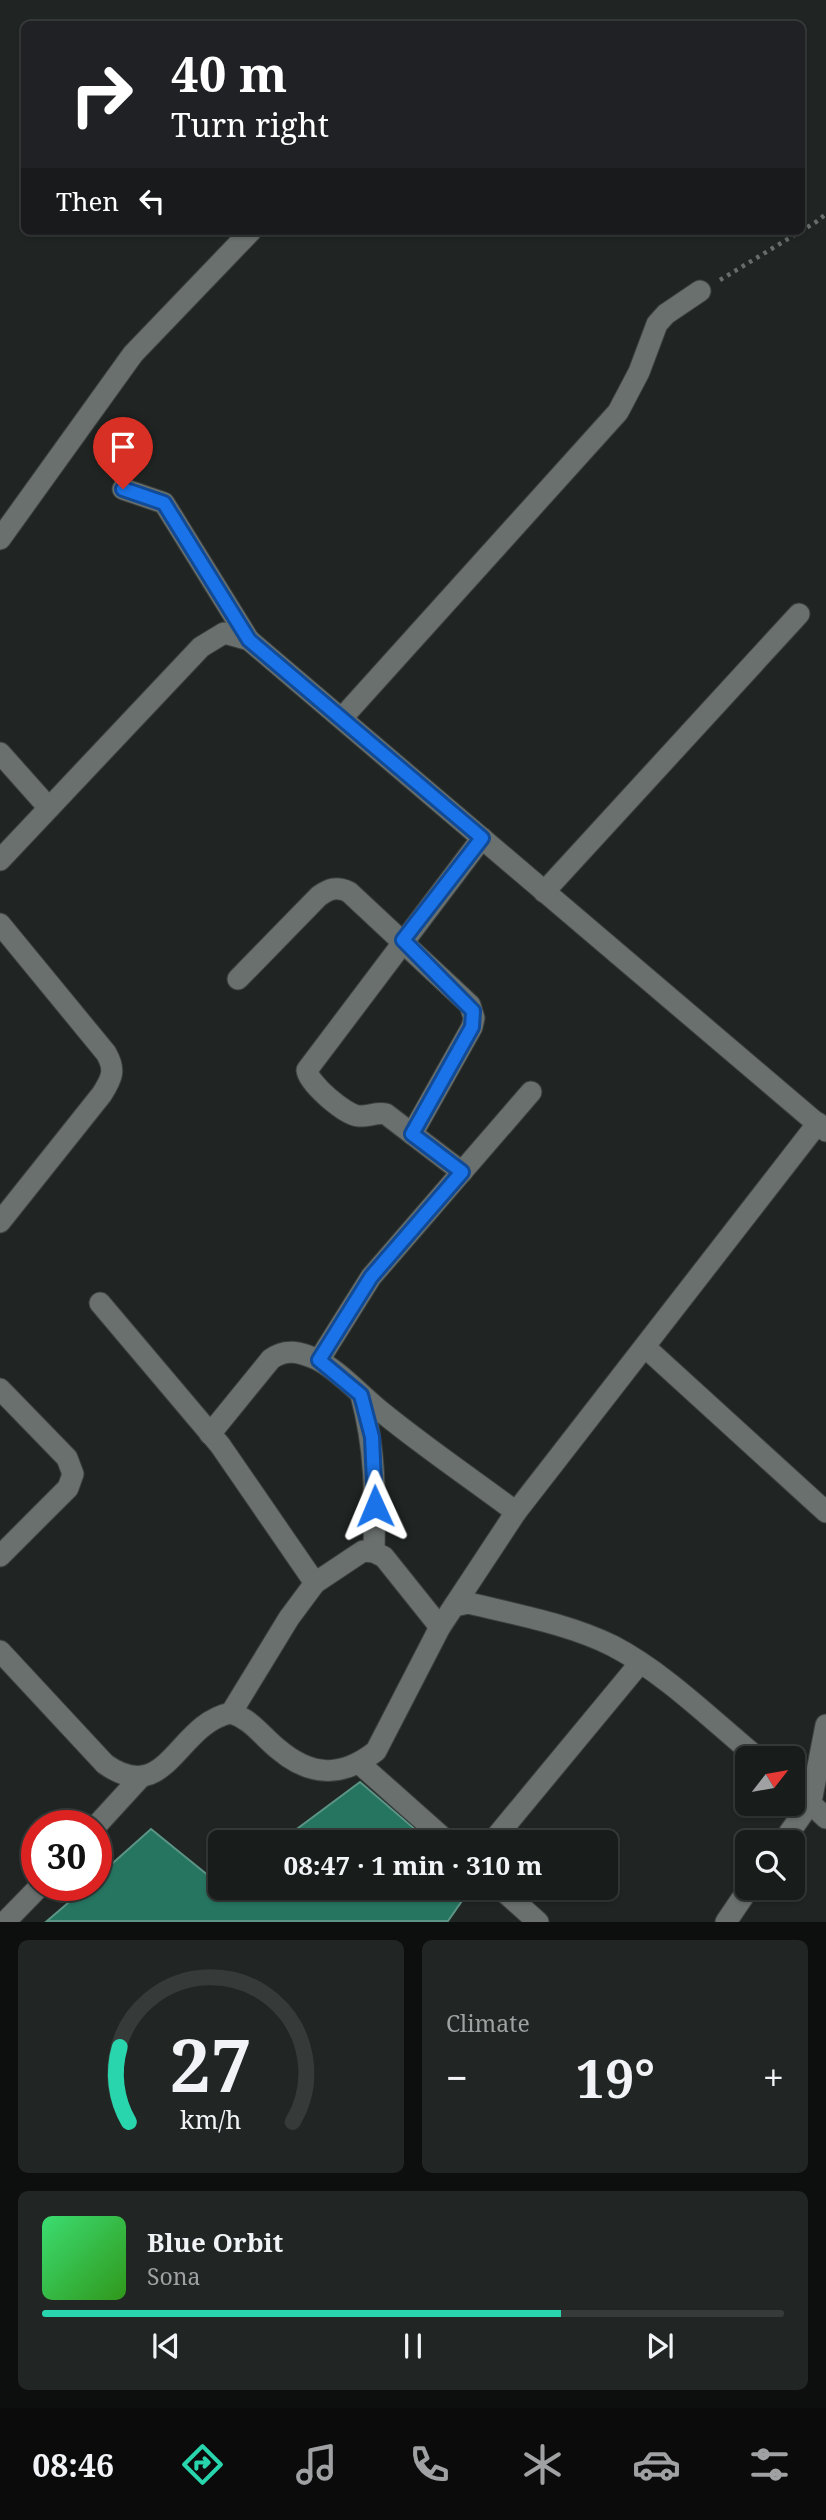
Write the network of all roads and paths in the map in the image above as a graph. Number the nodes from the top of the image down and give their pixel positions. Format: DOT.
graph roads {
  1 [pos="826,214"];
  2 [pos="805,229"];
  3 [pos="247,235"];
  4 [pos="794,235"];
  5 [pos="700,291"];
  6 [pos="123,489"];
  7 [pos="0,539"];
  8 [pos="799,614"];
  9 [pos="249,640"];
  10 [pos="342,718"];
  11 [pos="0,752"];
  12 [pos="49,808"];
  13 [pos="482,838"];
  14 [pos="0,860"];
  15 [pos="544,892"];
  16 [pos="0,924"];
  17 [pos="403,940"];
  18 [pos="238,979"];
  19 [pos="531,1092"];
  20 [pos="822,1127"];
  21 [pos="412,1134"];
  22 [pos="462,1172"];
  23 [pos="0,1222"];
  24 [pos="100,1303"];
  25 [pos="645,1347"];
  26 [pos="319,1360"];
  27 [pos="0,1389"];
  28 [pos="361,1395"];
  29 [pos="210,1434"];
  30 [pos="516,1512"];
  31 [pos="826,1512"];
  32 [pos="374,1552"];
  33 [pos="0,1556"];
  34 [pos="315,1583"];
  35 [pos="454,1606"];
  36 [pos="440,1627"];
  37 [pos="0,1651"];
  38 [pos="640,1663"];
  39 [pos="231,1713"];
  40 [pos="826,1725"];
  41 [pos="743,1746"];
  42 [pos="360,1764"];
  43 [pos="140,1779"];
  44 [pos="805,1797"];
  45 [pos="811,1802"];
  46 [pos="111,1810"];
  47 [pos="826,1818"];
  48 [pos="434,1830"];
  49 [pos="502,1830"];
  50 [pos="791,1830"];
  51 [pos="513,1900"];
  52 [pos="741,1900"];
  53 [pos="25,1901"];
  54 [pos="5,1922"];
  55 [pos="538,1922"];
  56 [pos="726,1922"];
  1 -- 2 [label="path"];
  3 -- 7 [label="street"];
  4 -- 5 [label="path"];
  5 -- 10 [label="street"];
  6 -- 9 [label="street"];
  8 -- 15 [label="street"];
  9 -- 10 [label="street"];
  9 -- 12 [label="street"];
  10 -- 13 [label="street"];
  11 -- 12 [label="street"];
  12 -- 14 [label="street"];
  13 -- 15 [label="street"];
  13 -- 17 [label="street"];
  15 -- 20 [label="street"];
  16 -- 23 [label="street"];
  17 -- 18 [label="street"];
  17 -- 21 [label="street"];
  17 -- 21 [label="street"];
  19 -- 22 [label="street"];
  20 -- 25 [label="street"];
  21 -- 22 [label="street"];
  22 -- 26 [label="street"];
  24 -- 29 [label="street"];
  25 -- 30 [label="street"];
  25 -- 31 [label="street"];
  26 -- 28 [label="street"];
  26 -- 29 [label="street"];
  27 -- 33 [label="street"];
  28 -- 30 [label="street"];
  28 -- 32 [label="street"];
  29 -- 34 [label="street"];
  30 -- 35 [label="street"];
  32 -- 34 [label="street"];
  32 -- 36 [label="street"];
  34 -- 39 [label="street"];
  35 -- 36 [label="street"];
  35 -- 38 [label="street"];
  36 -- 42 [label="street"];
  37 -- 43 [label="street"];
  38 -- 41 [label="street"];
  38 -- 49 [label="street"];
  39 -- 42 [label="street"];
  39 -- 43 [label="street"];
  40 -- 45 [label="street"];
  42 -- 48 [label="street"];
  43 -- 46 [label="street"];
  44 -- 45 [label="street"];
  45 -- 47 [label="street"];
  45 -- 50 [label="street"];
  51 -- 55 [label="street"];
  52 -- 56 [label="street"];
  53 -- 54 [label="street"];
}
